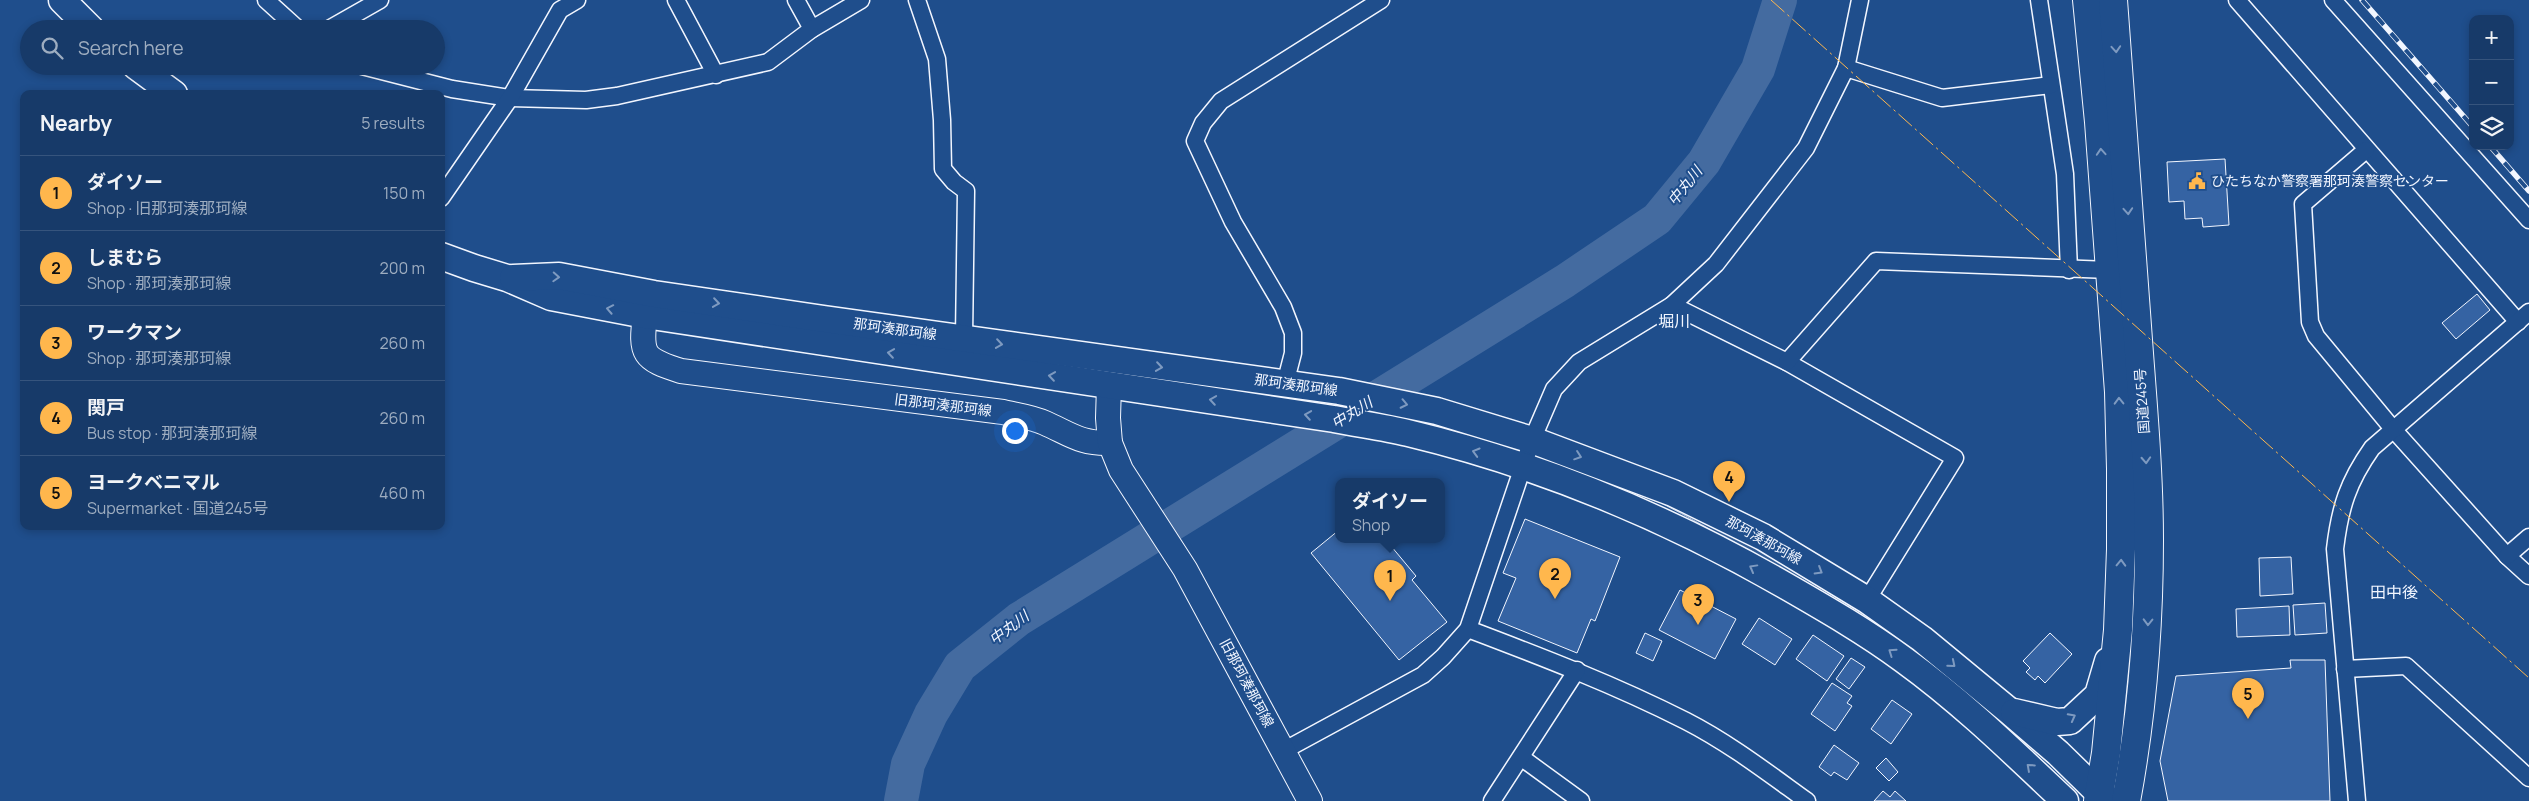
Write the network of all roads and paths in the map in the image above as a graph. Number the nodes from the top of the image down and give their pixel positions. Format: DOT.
graph roads {
  1 [pos="62,0"];
  2 [pos="266,0"];
  3 [pos="380,0"];
  4 [pos="578,0"];
  5 [pos="676,0"];
  6 [pos="796,0"];
  7 [pos="861,0"];
  8 [pos="917,0"];
  9 [pos="1380,0"];
  10 [pos="1860,0"];
  11 [pos="2039,0"];
  12 [pos="2087,0"];
  13 [pos="2113,0"];
  14 [pos="2237,0"];
  15 [pos="2333,0"];
  16 [pos="557,5"];
  17 [pos="82,20"];
  18 [pos="288,20"];
  19 [pos="345,20"];
  20 [pos="812,29"];
  21 [pos="1846,68"];
  22 [pos="148,75"];
  23 [pos="397,75"];
  24 [pos="716,75"];
  25 [pos="2051,85"];
  26 [pos="169,90"];
  27 [pos="510,98"];
  28 [pos="2366,150"];
  29 [pos="445,192"];
  30 [pos="2529,220"];
  31 [pos="445,257"];
  32 [pos="2069,270"];
  33 [pos="2109,270"];
  34 [pos="508,278"];
  35 [pos="1672,305"];
  36 [pos="645,316"];
  37 [pos="2523,317"];
  38 [pos="964,338"];
  39 [pos="1787,362"];
  40 [pos="1109,384"];
  41 [pos="1294,385"];
  42 [pos="2393,429"];
  43 [pos="1532,440"];
  44 [pos="1110,443"];
  45 [pos="1523,466"];
  46 [pos="2529,537"];
  47 [pos="2507,556"];
  48 [pos="2529,576"];
  49 [pos="1867,600"];
  50 [pos="1468,629"];
  51 [pos="2118,630"];
  52 [pos="2345,669"];
  53 [pos="1577,670"];
  54 [pos="2008,710"];
  55 [pos="1283,751"];
  56 [pos="1522,758"];
  57 [pos="2529,778"];
  58 [pos="2101,798"];
  59 [pos="1310,801"];
  60 [pos="1492,801"];
  61 [pos="1581,801"];
  62 [pos="1807,801"];
  63 [pos="2065,801"];
  64 [pos="2126,801"];
  65 [pos="2357,801"];
  1 -- 17 [label="main road"];
  2 -- 18 [label="street"];
  3 -- 19 [label="street"];
  4 -- 16 [label="street"];
  5 -- 24 [label="street"];
  6 -- 20 [label="street"];
  7 -- 20 [label="street"];
  8 -- 38 [label="street"];
  9 -- 41 [label="street"];
  10 -- 21 [label="street"];
  11 -- 25 [label="street"];
  33 -- 12 [label="highway, 国道245号, one-way"];
  13 -- 64 [label="highway, 国道245号, one-way"];
  14 -- 28 [label="street"];
  15 -- 30 [label="street"];
  16 -- 27 [label="street"];
  20 -- 24 [label="street"];
  21 -- 25 [label="street"];
  21 -- 35 [label="street"];
  22 -- 26 [label="main road"];
  23 -- 27 [label="street"];
  24 -- 27 [label="street"];
  25 -- 32 [label="street"];
  27 -- 29 [label="street"];
  28 -- 37 [label="street"];
  28 -- 42 [label="street"];
  31 -- 34 [label="main road, 那珂湊那珂線"];
  32 -- 33 [label="street"];
  32 -- 39 [label="street"];
  51 -- 33 [label="highway, 国道245号, one-way"];
  36 -- 34 [label="main road, 那珂湊那珂線, one-way"];
  34 -- 38 [label="main road, 那珂湊那珂線, one-way"];
  35 -- 39 [label="street"];
  35 -- 43 [label="street"];
  40 -- 36 [label="main road, 那珂湊那珂線, one-way"];
  36 -- 44 [label="street, 旧那珂湊那珂線"];
  37 -- 42 [label="street"];
  38 -- 41 [label="main road, 那珂湊那珂線, one-way"];
  39 -- 49 [label="street"];
  40 -- 44 [label="street"];
  45 -- 40 [label="main road, 那珂湊那珂線, one-way"];
  41 -- 43 [label="main road, 那珂湊那珂線, one-way"];
  42 -- 47 [label="street"];
  42 -- 52 [label="street"];
  43 -- 45 [label="street"];
  43 -- 49 [label="main road, 那珂湊那珂線, one-way"];
  44 -- 55 [label="street, 旧那珂湊那珂線"];
  45 -- 50 [label="street"];
  63 -- 45 [label="main road, 那珂湊那珂線, one-way"];
  46 -- 47 [label="street"];
  47 -- 48 [label="street"];
  49 -- 54 [label="main road, 那珂湊那珂線, one-way"];
  50 -- 53 [label="street"];
  50 -- 55 [label="street"];
  54 -- 51 [label="main road, one-way"];
  51 -- 58 [label="highway, 国道245号"];
  52 -- 57 [label="street"];
  52 -- 65 [label="street"];
  53 -- 56 [label="street"];
  53 -- 62 [label="street"];
  54 -- 58 [label="main road, 那珂湊那珂線"];
  55 -- 59 [label="street, 旧那珂湊那珂線"];
  56 -- 60 [label="street"];
  56 -- 61 [label="street"];
}
